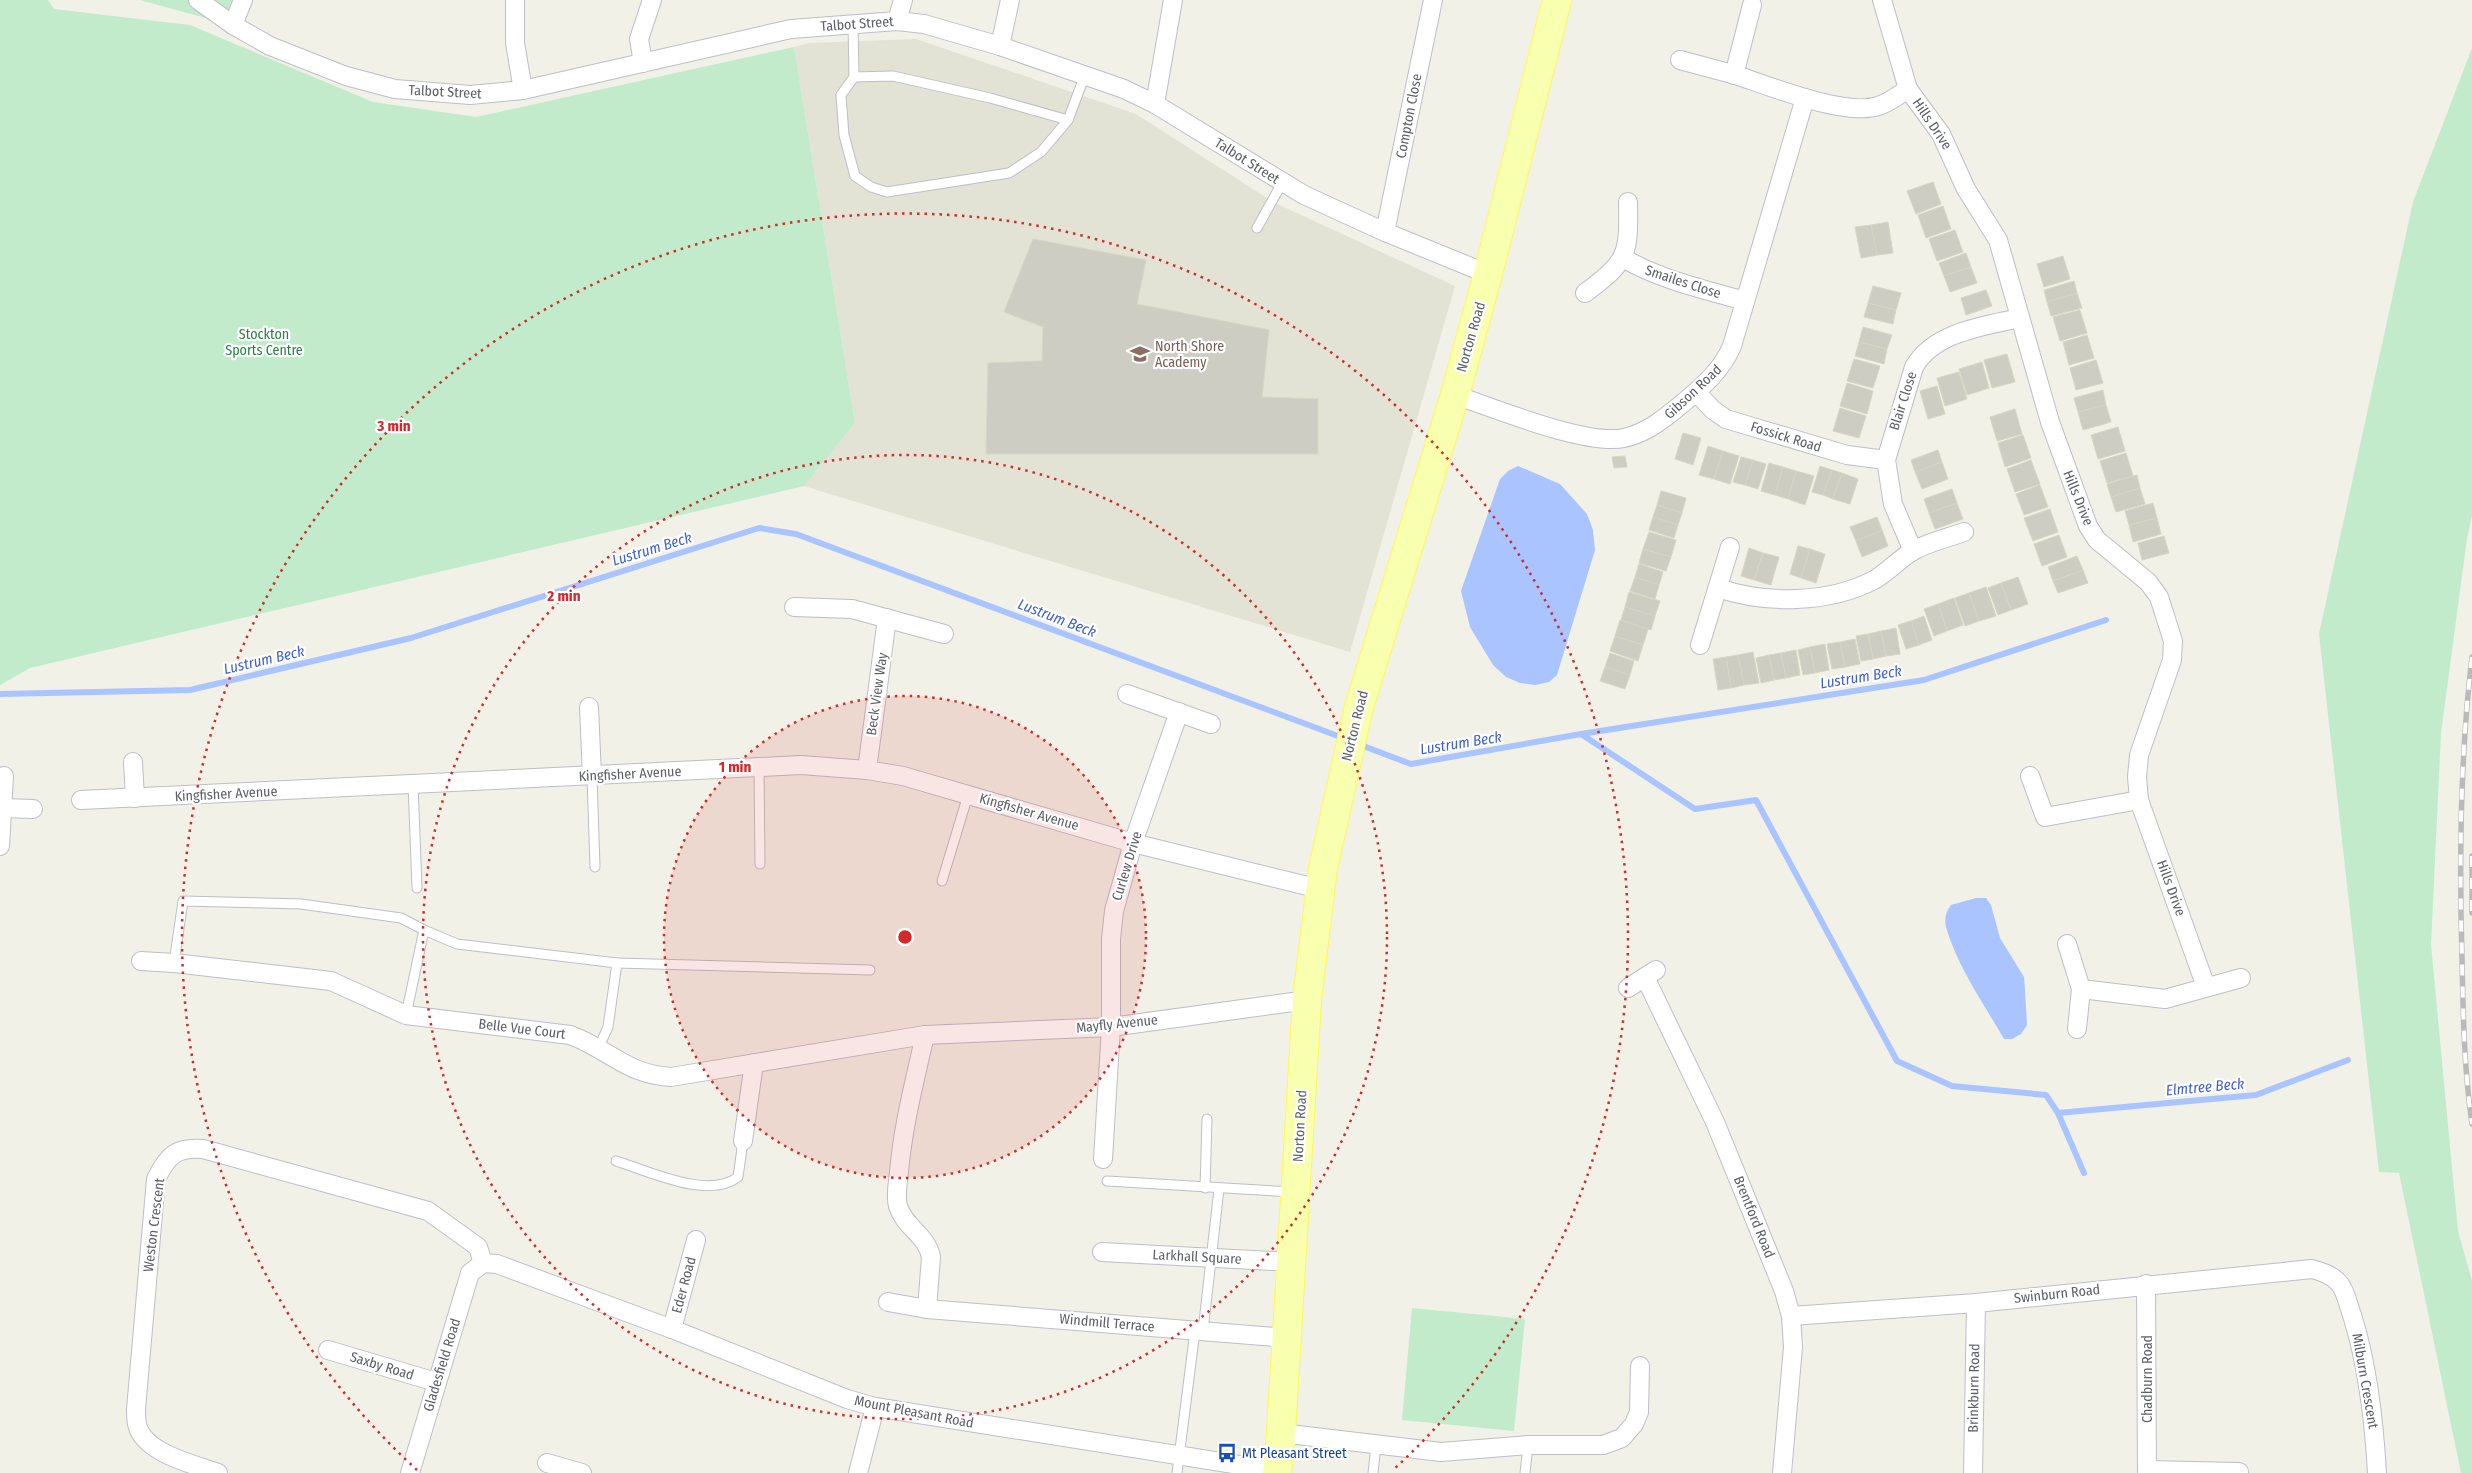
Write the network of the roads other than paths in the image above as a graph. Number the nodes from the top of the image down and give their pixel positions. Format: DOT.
graph roads {
  1 [pos="198,0"];
  2 [pos="243,0"];
  3 [pos="515,0"];
  4 [pos="652,0"];
  5 [pos="903,0"];
  6 [pos="1010,0"];
  7 [pos="1173,0"];
  8 [pos="1433,0"];
  9 [pos="1557,0"];
  10 [pos="1882,0"];
  11 [pos="1752,5"];
  12 [pos="897,21"];
  13 [pos="853,23"];
  14 [pos="233,24"];
  15 [pos="1000,46"];
  16 [pos="1680,60"];
  17 [pos="643,63"];
  18 [pos="1085,75"];
  19 [pos="1734,75"];
  20 [pos="854,76"];
  21 [pos="1908,89"];
  22 [pos="523,90"];
  23 [pos="1805,98"];
  24 [pos="1155,104"];
  25 [pos="1068,120"];
  26 [pos="1282,183"];
  27 [pos="1628,202"];
  28 [pos="1257,228"];
  29 [pos="1386,232"];
  30 [pos="1624,258"];
  31 [pos="1488,274"];
  32 [pos="1585,293"];
  33 [pos="1745,301"];
  34 [pos="2020,318"];
  35 [pos="1696,392"];
  36 [pos="1455,395"];
  37 [pos="1886,460"];
  38 [pos="1964,532"];
  39 [pos="1730,548"];
  40 [pos="1914,551"];
  41 [pos="1718,588"];
  42 [pos="794,607"];
  43 [pos="887,618"];
  44 [pos="944,634"];
  45 [pos="1700,645"];
  46 [pos="1127,694"];
  47 [pos="589,707"];
  48 [pos="1179,712"];
  49 [pos="1211,724"];
  50 [pos="133,762"];
  51 [pos="759,768"];
  52 [pos="867,770"];
  53 [pos="4,776"];
  54 [pos="592,776"];
  55 [pos="2030,776"];
  56 [pos="413,784"];
  57 [pos="968,795"];
  58 [pos="135,798"];
  59 [pos="81,800"];
  60 [pos="2139,800"];
  61 [pos="3,808"];
  62 [pos="33,809"];
  63 [pos="1133,843"];
  64 [pos="0,846"];
  65 [pos="760,864"];
  66 [pos="595,868"];
  67 [pos="942,881"];
  68 [pos="416,888"];
  69 [pos="1320,889"];
  70 [pos="424,930"];
  71 [pos="2067,944"];
  72 [pos="141,961"];
  73 [pos="174,963"];
  74 [pos="617,963"];
  75 [pos="870,970"];
  76 [pos="2241,978"];
  77 [pos="2206,987"];
  78 [pos="1628,988"];
  79 [pos="2081,989"];
  80 [pos="1307,1000"];
  81 [pos="406,1015"];
  82 [pos="1111,1027"];
  83 [pos="2077,1029"];
  84 [pos="925,1035"];
  85 [pos="598,1049"];
  86 [pos="754,1063"];
  87 [pos="1207,1119"];
  88 [pos="743,1141"];
  89 [pos="1103,1159"];
  90 [pos="616,1161"];
  91 [pos="1108,1181"];
  92 [pos="1205,1188"];
  93 [pos="1219,1189"];
  94 [pos="1296,1192"];
  95 [pos="696,1240"];
  96 [pos="1102,1252"];
  97 [pos="1210,1257"];
  98 [pos="1292,1262"];
  99 [pos="484,1263"];
  100 [pos="2322,1272"];
  101 [pos="2146,1284"];
  102 [pos="888,1302"];
  103 [pos="1976,1303"];
  104 [pos="927,1309"];
  105 [pos="1791,1316"];
  106 [pos="672,1330"];
  107 [pos="1199,1331"];
  108 [pos="1287,1338"];
  109 [pos="328,1350"];
  110 [pos="1640,1366"];
  111 [pos="436,1382"];
  112 [pos="875,1407"];
  113 [pos="1282,1433"];
  114 [pos="1376,1445"];
  115 [pos="1528,1445"];
  116 [pos="547,1463"];
  117 [pos="1178,1465"];
  118 [pos="2147,1471"];
  119 [pos="1277,1472"];
  120 [pos="2239,1472"];
  121 [pos="218,1473"];
  122 [pos="410,1473"];
  123 [pos="582,1473"];
  124 [pos="858,1473"];
  125 [pos="1373,1473"];
  126 [pos="1525,1473"];
  127 [pos="1782,1473"];
  128 [pos="1973,1473"];
  129 [pos="2376,1473"];
  1 -- 14 [label="street, Talbot Street"];
  2 -- 14 [label="street"];
  3 -- 22 [label="street"];
  4 -- 17 [label="street"];
  5 -- 12 [label="street"];
  6 -- 15 [label="street"];
  7 -- 24 [label="street"];
  8 -- 29 [label="street, Compton Close"];
  9 -- 31 [label="main road, Norton Road"];
  10 -- 21 [label="street, Hills Drive"];
  11 -- 19 [label="street"];
  12 -- 13 [label="street, Talbot Street"];
  12 -- 15 [label="street, Talbot Street"];
  13 -- 17 [label="street, Talbot Street"];
  13 -- 20 [label="lane"];
  14 -- 22 [label="street, Talbot Street"];
  15 -- 18 [label="street, Talbot Street"];
  16 -- 19 [label="street"];
  17 -- 22 [label="street, Talbot Street"];
  18 -- 24 [label="street, Talbot Street"];
  18 -- 25 [label="lane"];
  19 -- 23 [label="street"];
  20 -- 25 [label="lane"];
  20 -- 25 [label="lane"];
  21 -- 23 [label="street"];
  21 -- 34 [label="street, Hills Drive"];
  23 -- 33 [label="street, Gibson Road"];
  24 -- 26 [label="street, Talbot Street"];
  26 -- 28 [label="lane"];
  26 -- 29 [label="street, Talbot Street"];
  27 -- 30 [label="street"];
  29 -- 31 [label="street, Talbot Street"];
  30 -- 32 [label="street"];
  30 -- 33 [label="street, Smailes Close"];
  31 -- 36 [label="main road, Norton Road"];
  33 -- 35 [label="street, Gibson Road"];
  34 -- 37 [label="street, Blair Close"];
  34 -- 60 [label="street, Hills Drive"];
  35 -- 36 [label="street, Gibson Road"];
  35 -- 37 [label="street, Fossick Road"];
  36 -- 69 [label="main road, Norton Road"];
  37 -- 40 [label="street, Blair Close"];
  38 -- 40 [label="street"];
  39 -- 41 [label="street"];
  40 -- 41 [label="street"];
  41 -- 45 [label="street"];
  42 -- 43 [label="street"];
  43 -- 44 [label="street"];
  43 -- 52 [label="street, Beck View Way"];
  46 -- 48 [label="street"];
  47 -- 54 [label="street"];
  48 -- 49 [label="street"];
  48 -- 63 [label="street, Curlew Drive"];
  50 -- 58 [label="street"];
  51 -- 52 [label="street, Kingfisher Avenue"];
  51 -- 54 [label="street, Kingfisher Avenue"];
  51 -- 65 [label="lane"];
  52 -- 57 [label="street, Kingfisher Avenue"];
  53 -- 61 [label="street"];
  54 -- 56 [label="street, Kingfisher Avenue"];
  54 -- 66 [label="lane"];
  55 -- 60 [label="street"];
  56 -- 58 [label="street, Kingfisher Avenue"];
  56 -- 68 [label="lane"];
  57 -- 63 [label="street, Kingfisher Avenue"];
  57 -- 67 [label="lane"];
  58 -- 59 [label="street, Kingfisher Avenue"];
  60 -- 77 [label="street, Hills Drive"];
  61 -- 62 [label="street"];
  61 -- 64 [label="street"];
  63 -- 69 [label="street, Kingfisher Avenue"];
  63 -- 82 [label="street, Curlew Drive"];
  69 -- 80 [label="main road, Norton Road"];
  70 -- 73 [label="lane"];
  70 -- 74 [label="lane"];
  70 -- 81 [label="lane"];
  71 -- 79 [label="street"];
  72 -- 73 [label="street, Belle Vue Court"];
  73 -- 81 [label="street, Belle Vue Court"];
  74 -- 75 [label="lane"];
  74 -- 85 [label="lane"];
  76 -- 77 [label="street"];
  77 -- 79 [label="street"];
  78 -- 105 [label="street, Brentford Road"];
  79 -- 83 [label="street"];
  80 -- 82 [label="street, Mayfly Avenue"];
  80 -- 94 [label="main road, Norton Road"];
  81 -- 85 [label="street, Belle Vue Court"];
  82 -- 84 [label="street, Mayfly Avenue"];
  82 -- 89 [label="street, Curlew Drive"];
  84 -- 86 [label="street, Belle Vue Court"];
  84 -- 104 [label="street"];
  85 -- 86 [label="street, Belle Vue Court"];
  86 -- 88 [label="street"];
  87 -- 92 [label="lane"];
  88 -- 90 [label="lane"];
  91 -- 92 [label="lane"];
  92 -- 93 [label="lane"];
  93 -- 94 [label="lane"];
  93 -- 97 [label="lane"];
  94 -- 98 [label="main road, Norton Road"];
  95 -- 106 [label="street, Eder Road"];
  96 -- 97 [label="street, Larkhall Square"];
  97 -- 98 [label="street, Larkhall Square"];
  97 -- 107 [label="lane"];
  98 -- 108 [label="main road, Norton Road"];
  99 -- 106 [label="street, Mount Pleasant Road"];
  99 -- 111 [label="street, Gladesfield Road"];
  99 -- 121 [label="street, Weston Crescent"];
  100 -- 101 [label="street, Swinburn Road"];
  100 -- 129 [label="street, Milburn Crescent"];
  101 -- 103 [label="street, Swinburn Road"];
  101 -- 118 [label="street, Chadburn Road"];
  102 -- 104 [label="street, Windmill Terrace"];
  103 -- 105 [label="street, Swinburn Road"];
  103 -- 128 [label="street, Brinkburn Road"];
  104 -- 107 [label="street, Windmill Terrace"];
  105 -- 127 [label="street, Brentford Road"];
  106 -- 112 [label="street, Mount Pleasant Road"];
  107 -- 108 [label="street, Windmill Terrace"];
  107 -- 117 [label="lane"];
  108 -- 113 [label="main road, Norton Road"];
  109 -- 111 [label="street, Saxby Road"];
  110 -- 115 [label="street"];
  111 -- 122 [label="street, Gladesfield Road"];
  112 -- 117 [label="street, Mount Pleasant Road"];
  112 -- 124 [label="street"];
  113 -- 114 [label="street"];
  113 -- 119 [label="main road, Norton Road"];
  114 -- 115 [label="street"];
  114 -- 125 [label="lane"];
  115 -- 126 [label="lane"];
  116 -- 123 [label="street"];
  117 -- 119 [label="street, Mount Pleasant Road"];
  118 -- 120 [label="street"];
}
